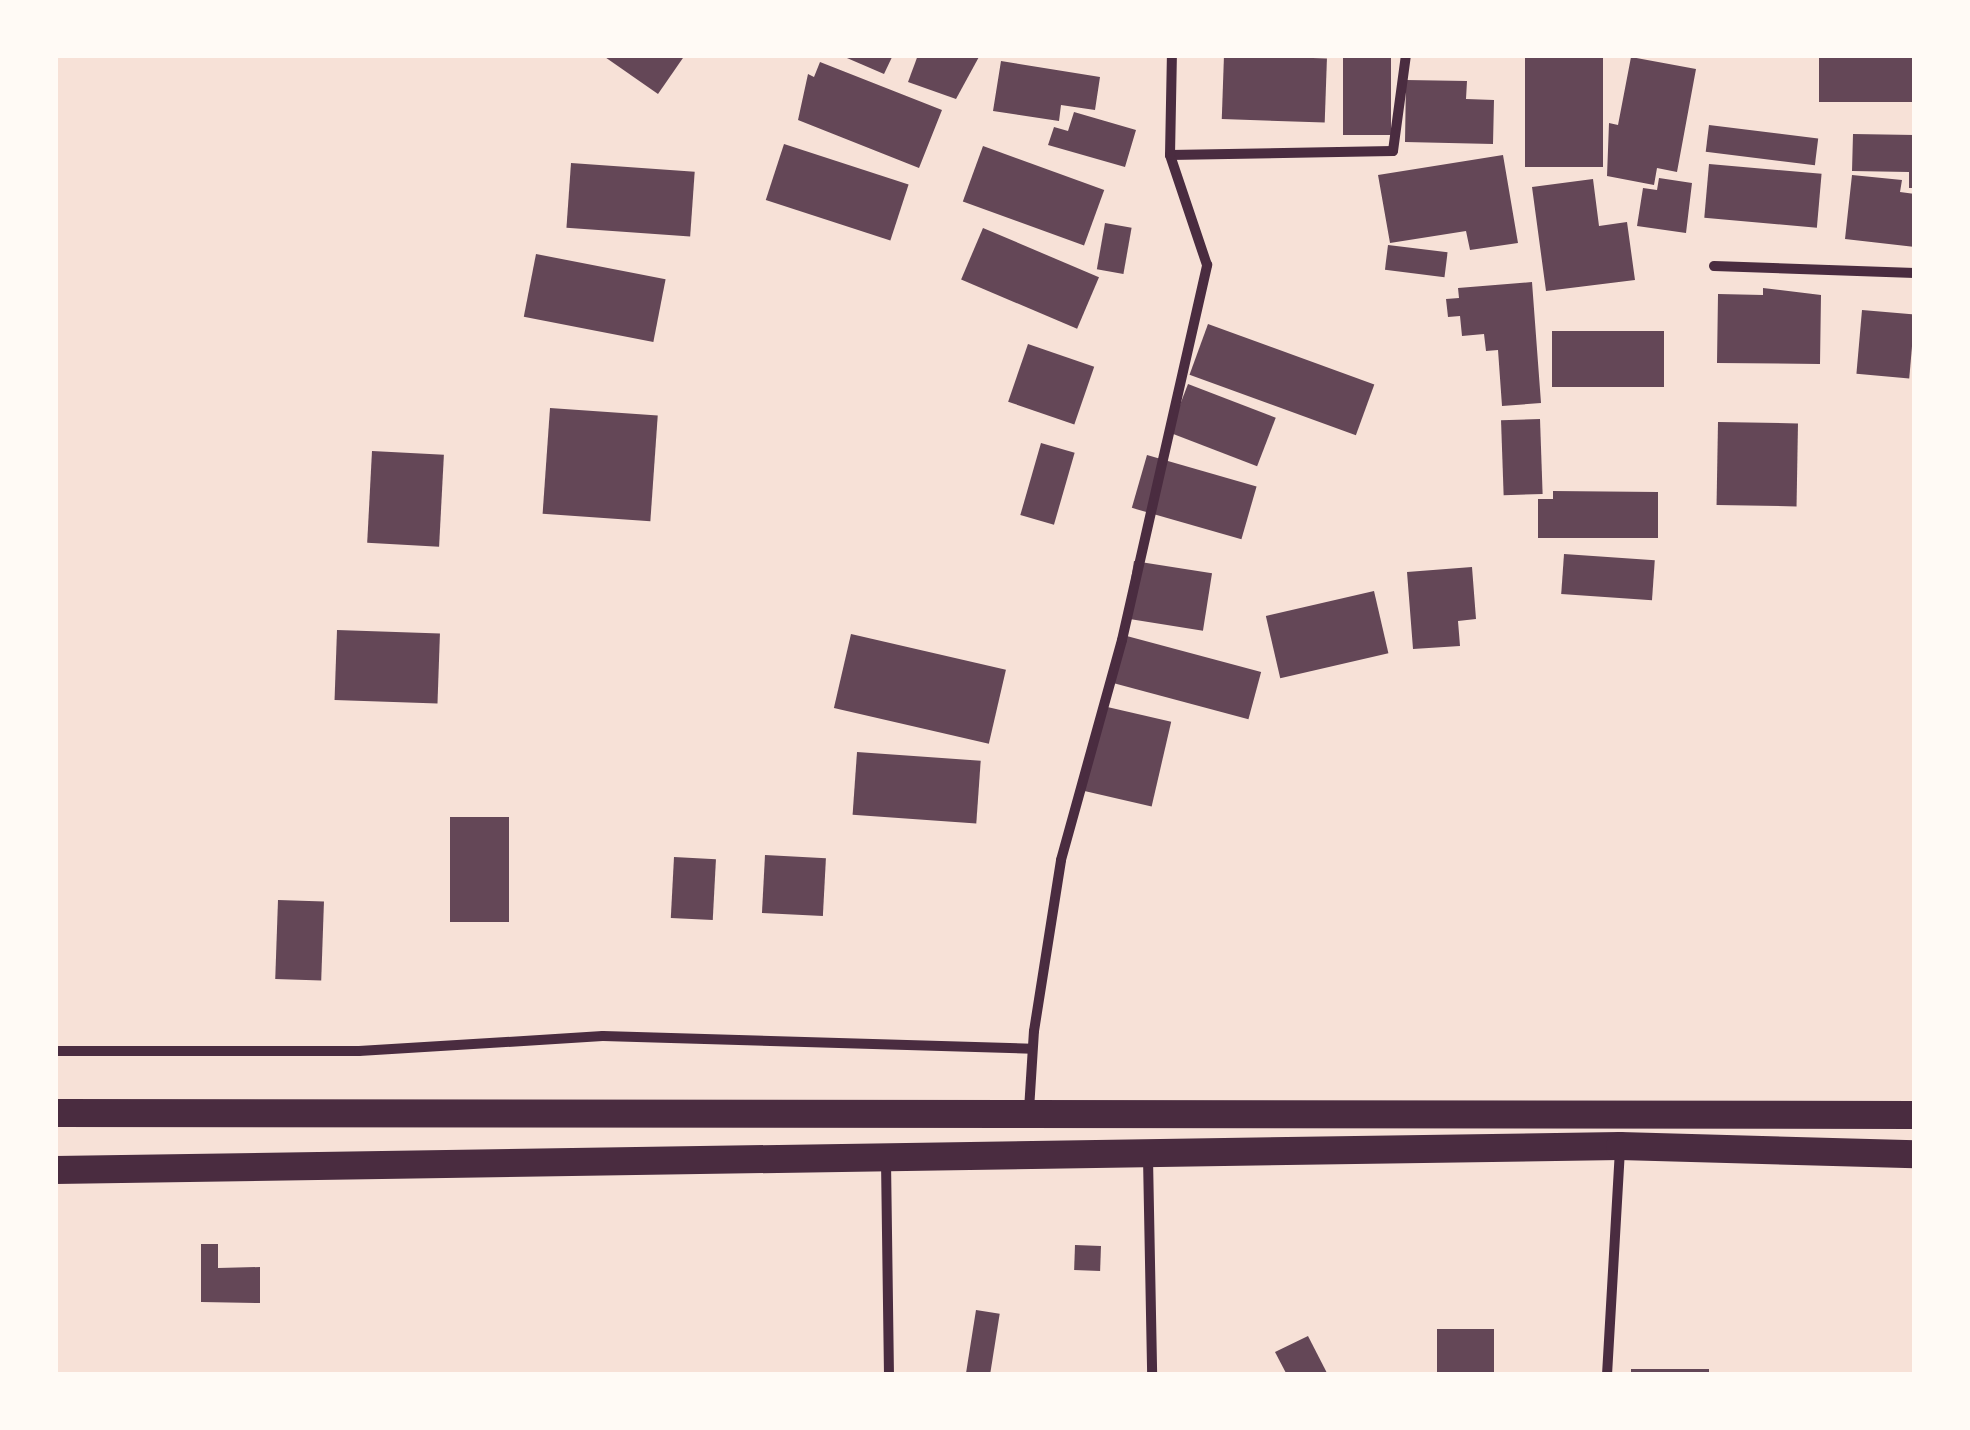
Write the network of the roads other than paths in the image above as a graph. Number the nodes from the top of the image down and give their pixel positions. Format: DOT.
graph roads {
  1 [pos="1172,55"];
  2 [pos="1406,55"];
  3 [pos="1170,155"];
  4 [pos="1714,266"];
  5 [pos="1915,273"];
  6 [pos="1032,1049"];
  7 [pos="55,1051"];
  8 [pos="56,1108"];
  9 [pos="1029,1110"];
  10 [pos="1915,1115"];
  11 [pos="1620,1146"];
  12 [pos="1915,1154"];
  13 [pos="1148,1156"];
  14 [pos="886,1160"];
  15 [pos="55,1170"];
  16 [pos="889,1375"];
  17 [pos="1152,1375"];
  18 [pos="1608,1375"];
  1 -- 3 [label="street"];
  2 -- 3 [label="street"];
  3 -- 6 [label="street"];
  4 -- 5 [label="street"];
  6 -- 7 [label="street"];
  6 -- 9 [label="street"];
  8 -- 9 [label="highway"];
  9 -- 10 [label="highway"];
  11 -- 12 [label="highway"];
  11 -- 13 [label="highway"];
  11 -- 18 [label="street"];
  13 -- 14 [label="highway"];
  13 -- 17 [label="street"];
  14 -- 15 [label="highway"];
  14 -- 16 [label="street"];
}
